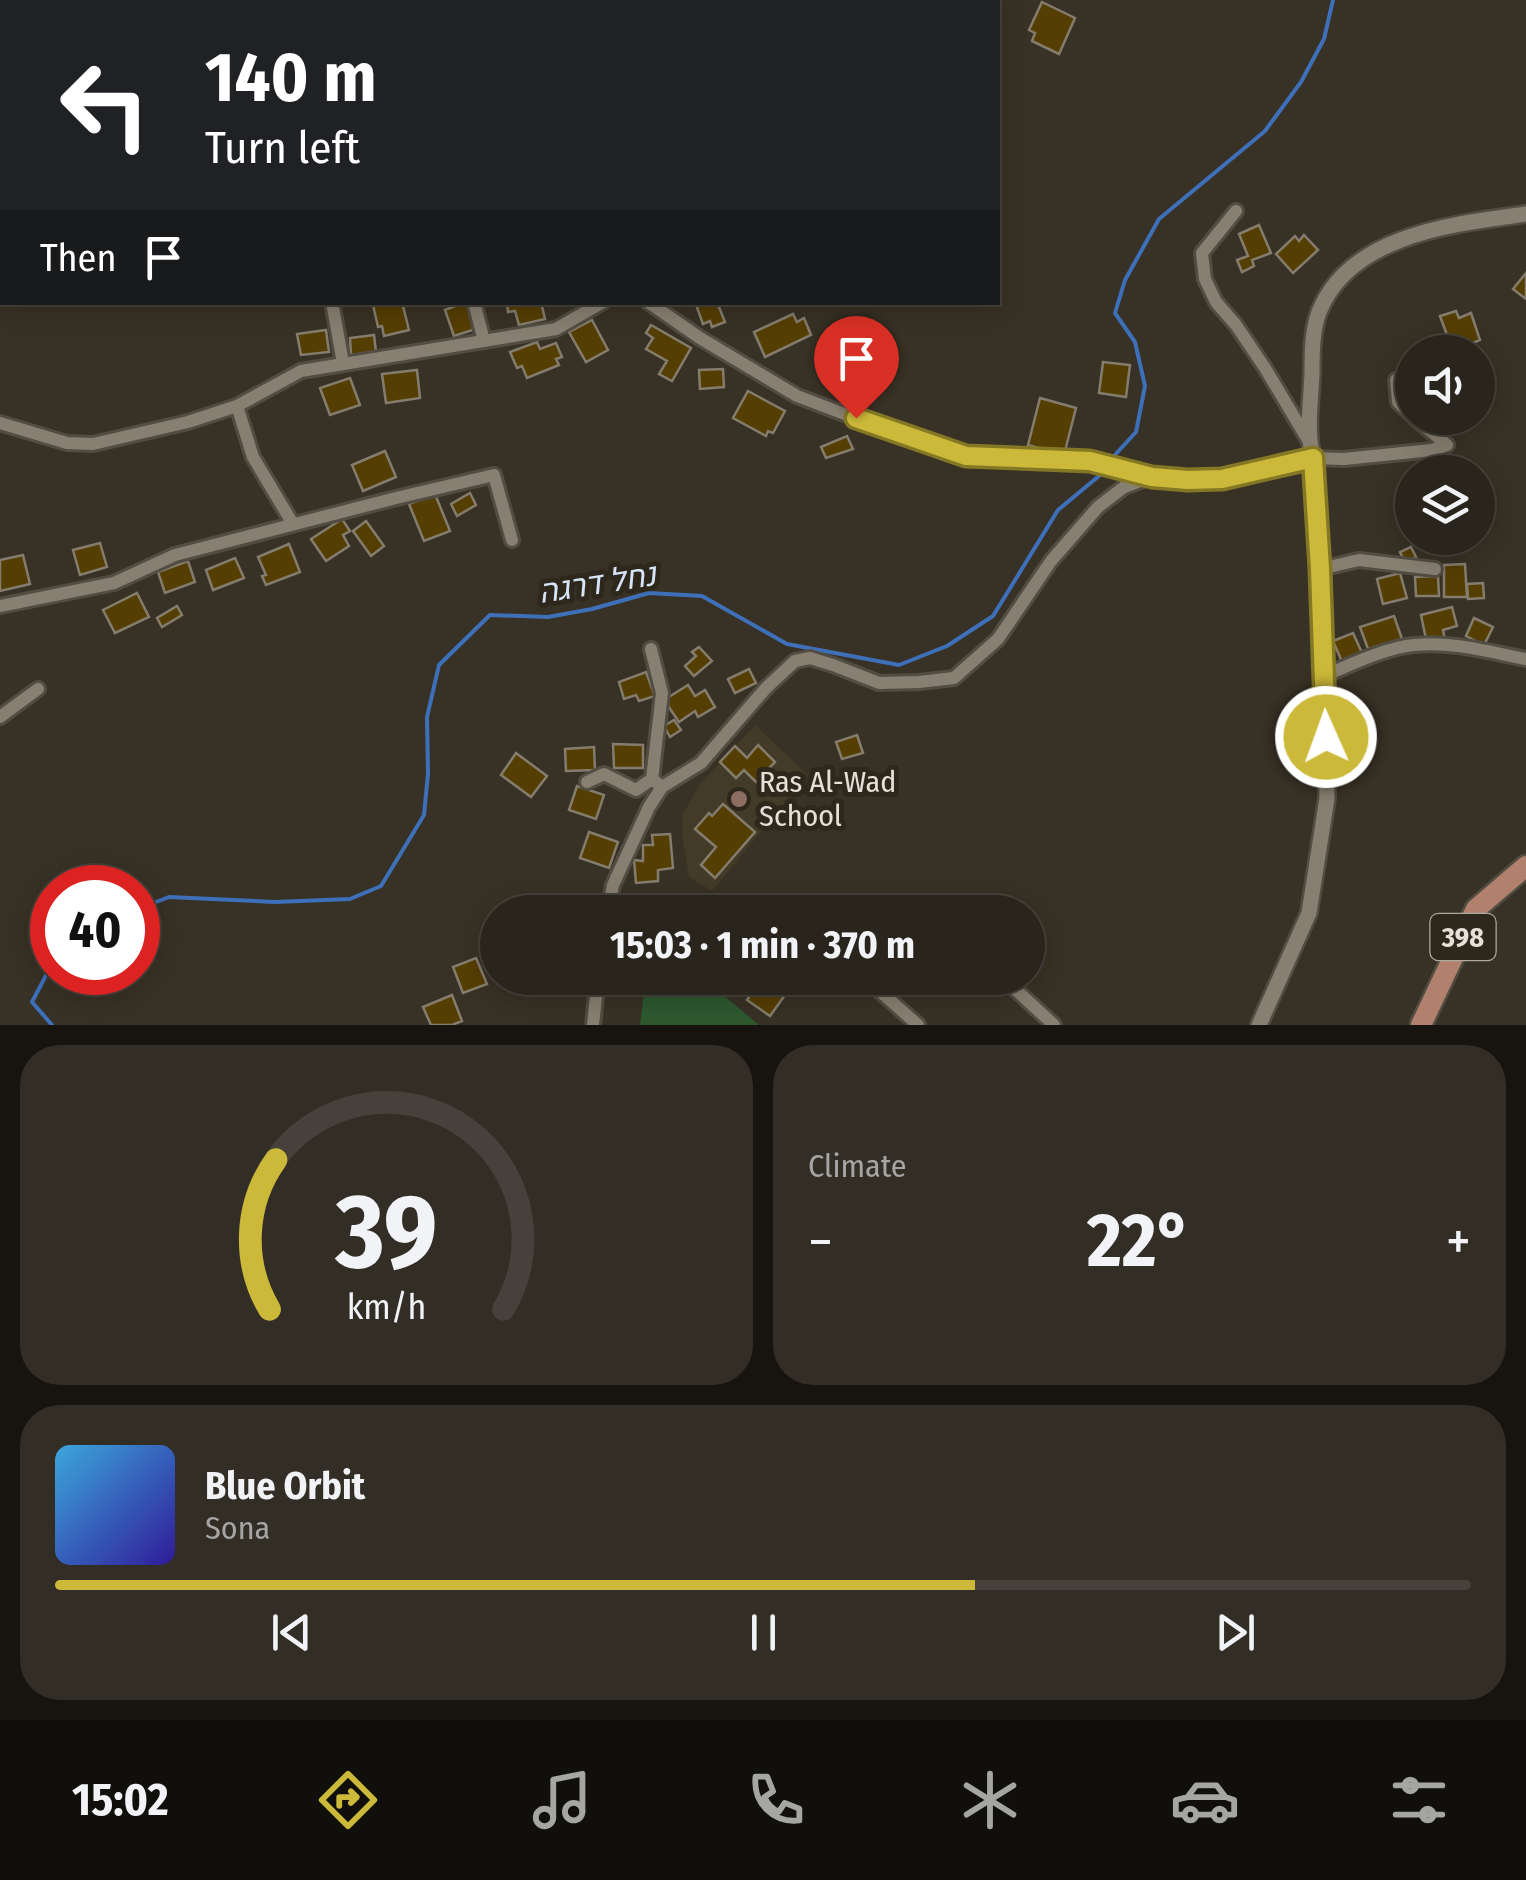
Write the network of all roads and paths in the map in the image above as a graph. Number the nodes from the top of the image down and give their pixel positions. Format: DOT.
graph roads {
  1 [pos="1236,212"];
  2 [pos="1526,214"];
  3 [pos="333,305"];
  4 [pos="475,305"];
  5 [pos="598,305"];
  6 [pos="652,305"];
  7 [pos="484,340"];
  8 [pos="343,363"];
  9 [pos="237,406"];
  10 [pos="0,423"];
  11 [pos="1436,435"];
  12 [pos="1308,440"];
  13 [pos="1313,458"];
  14 [pos="1152,477"];
  15 [pos="293,524"];
  16 [pos="512,540"];
  17 [pos="1320,569"];
  18 [pos="1435,569"];
  19 [pos="0,606"];
  20 [pos="651,649"];
  21 [pos="1526,659"];
  22 [pos="1324,676"];
  23 [pos="38,689"];
  24 [pos="0,717"];
  25 [pos="588,782"];
  26 [pos="657,783"];
  27 [pos="1526,866"];
  28 [pos="611,895"];
  29 [pos="596,995"];
  30 [pos="884,995"];
  31 [pos="1022,995"];
  32 [pos="593,1025"];
  33 [pos="918,1025"];
  34 [pos="1054,1025"];
  35 [pos="1259,1025"];
  36 [pos="1421,1025"];
  1 -- 12 [label="street"];
  2 -- 12 [label="street"];
  3 -- 8 [label="street"];
  4 -- 7 [label="street"];
  5 -- 7 [label="street"];
  6 -- 14 [label="street"];
  7 -- 8 [label="street"];
  8 -- 9 [label="street"];
  9 -- 10 [label="street"];
  9 -- 15 [label="street"];
  11 -- 13 [label="street"];
  12 -- 13 [label="street"];
  13 -- 14 [label="street"];
  13 -- 17 [label="street"];
  14 -- 26 [label="street"];
  15 -- 16 [label="street"];
  15 -- 19 [label="street"];
  17 -- 18 [label="street"];
  17 -- 22 [label="street"];
  20 -- 26 [label="street"];
  21 -- 22 [label="street"];
  22 -- 35 [label="street"];
  23 -- 24 [label="street"];
  25 -- 26 [label="street"];
  26 -- 28 [label="street"];
  27 -- 36 [label="main road, 398"];
  29 -- 32 [label="street"];
  30 -- 33 [label="street"];
  31 -- 34 [label="street"];
}
